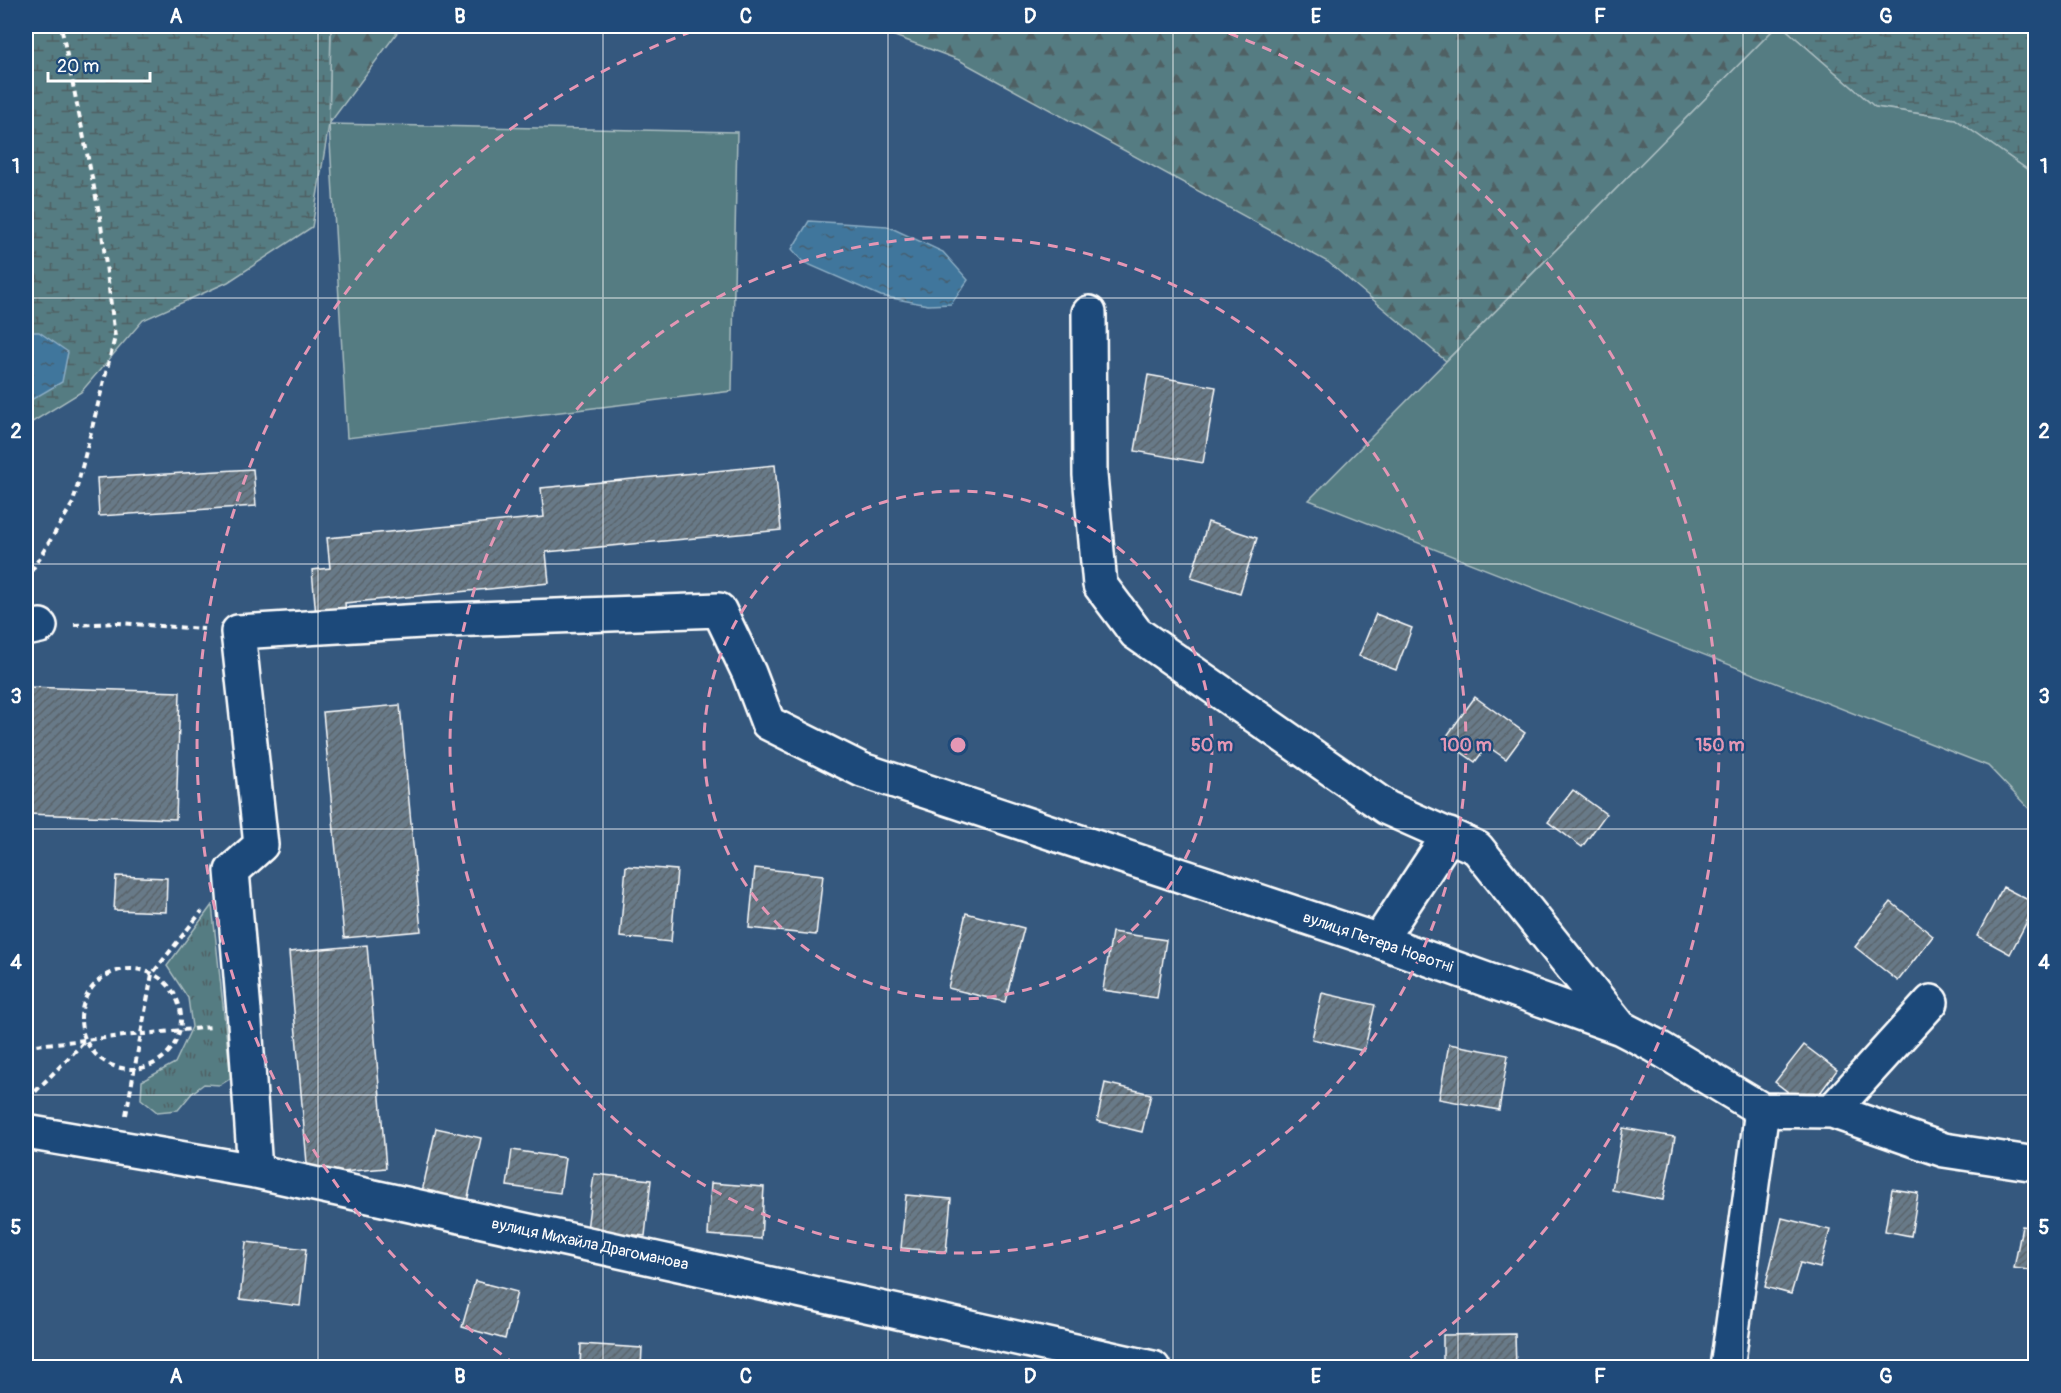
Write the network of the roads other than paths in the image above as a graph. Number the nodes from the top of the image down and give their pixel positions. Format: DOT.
graph roads {
  1 [pos="1089,313"];
  2 [pos="1449,836"];
  3 [pos="1379,941"];
  4 [pos="1931,1002"];
  5 [pos="1621,1028"];
  6 [pos="1762,1110"];
  7 [pos="1832,1111"];
  8 [pos="26,1132"];
  9 [pos="2036,1164"];
  10 [pos="255,1171"];
  11 [pos="1153,1368"];
  12 [pos="1727,1368"];
  1 -- 2 [label="street"];
  2 -- 3 [label="street"];
  2 -- 5 [label="street"];
  3 -- 5 [label="street, вулиця Петера Новотні"];
  3 -- 10 [label="street, вулиця Петера Новотні"];
  4 -- 7 [label="street"];
  5 -- 6 [label="street, вулиця Петера Новотні"];
  6 -- 7 [label="street"];
  6 -- 12 [label="street"];
  7 -- 9 [label="street"];
  8 -- 10 [label="street, вулиця Михайла Драгоманова"];
  10 -- 11 [label="street, вулиця Михайла Драгоманова"];
}
